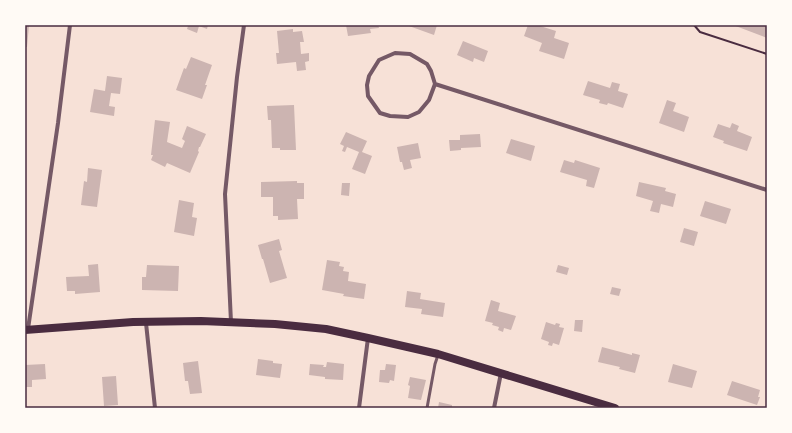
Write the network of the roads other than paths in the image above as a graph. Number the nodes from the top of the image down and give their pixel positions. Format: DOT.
graph roads {
  1 [pos="70,25"];
  2 [pos="244,25"];
  3 [pos="435,84"];
  4 [pos="767,190"];
  5 [pos="231,322"];
  6 [pos="146,323"];
  7 [pos="27,329"];
  8 [pos="368,338"];
  9 [pos="438,354"];
  10 [pos="501,373"];
  11 [pos="600,406"];
  12 [pos="155,408"];
  13 [pos="359,408"];
  14 [pos="428,408"];
  15 [pos="494,408"];
  16 [pos="615,408"];
  1 -- 7 [label="street"];
  2 -- 5 [label="street"];
  3 -- 3 [label="street"];
  3 -- 4 [label="street"];
  5 -- 6 [label="main road"];
  5 -- 8 [label="main road"];
  6 -- 7 [label="main road"];
  6 -- 12 [label="street"];
  8 -- 9 [label="main road"];
  8 -- 13 [label="street"];
  9 -- 10 [label="main road"];
  9 -- 14 [label="lane"];
  10 -- 11 [label="main road"];
  10 -- 15 [label="street"];
  11 -- 16 [label="main road"];
}
